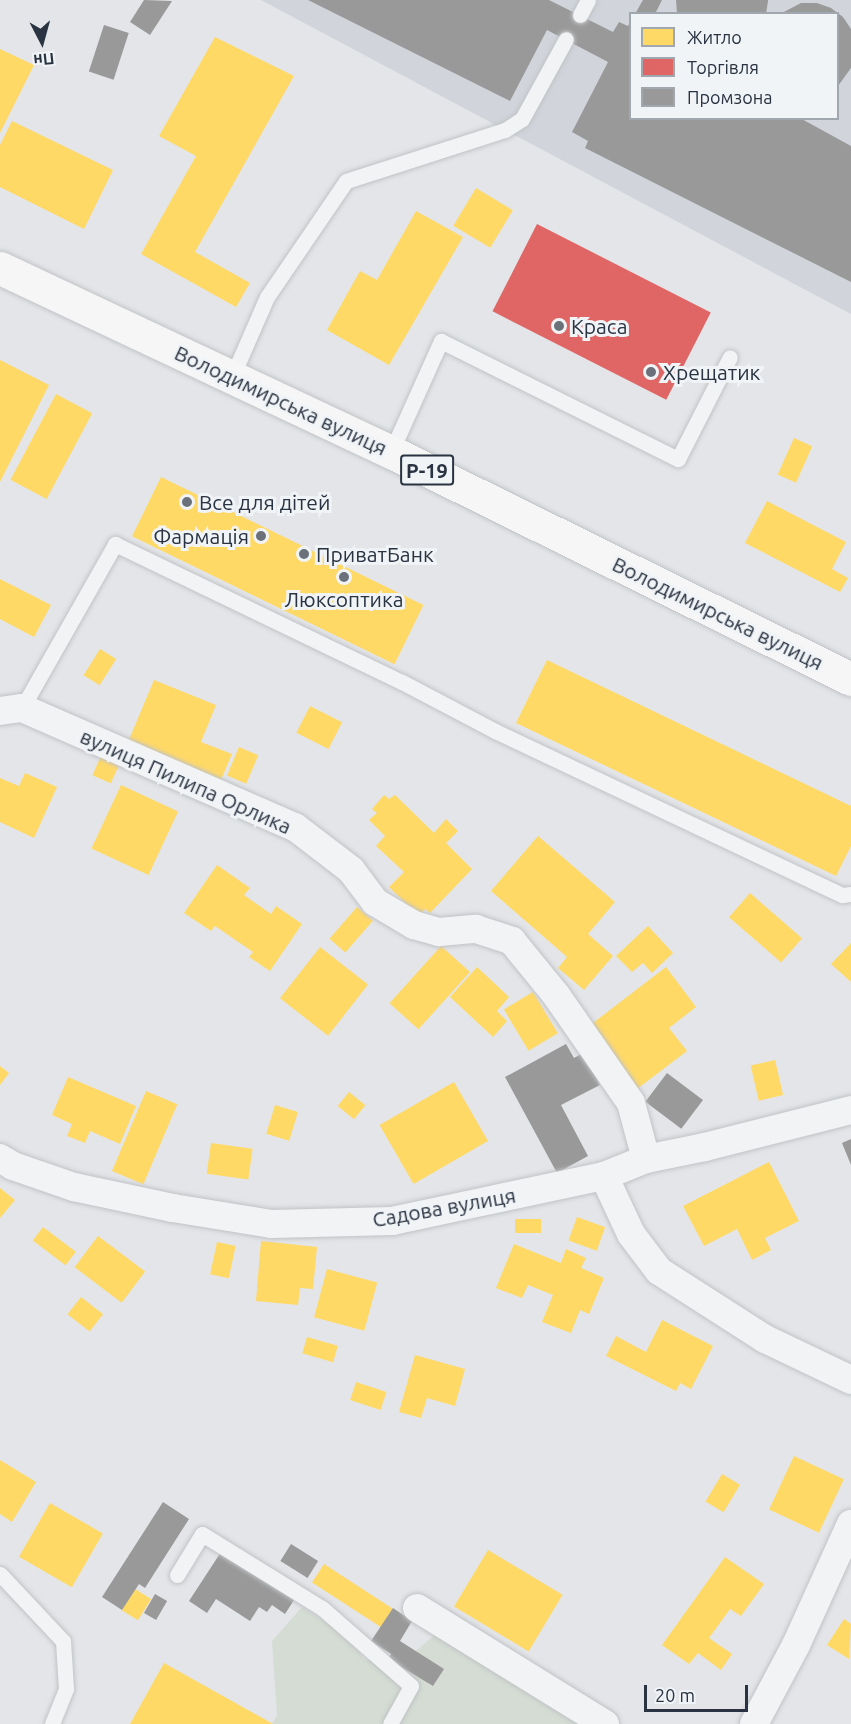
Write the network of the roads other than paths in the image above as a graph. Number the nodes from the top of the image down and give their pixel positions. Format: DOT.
graph roads {
  1 [pos="588,0"];
  2 [pos="580,15"];
  3 [pos="566,39"];
  4 [pos="0,268"];
  5 [pos="730,357"];
  6 [pos="232,377"];
  7 [pos="391,452"];
  8 [pos="851,679"];
  9 [pos="11,710"];
  10 [pos="851,894"];
  11 [pos="851,1110"];
  12 [pos="0,1158"];
  13 [pos="646,1159"];
  14 [pos="604,1176"];
  15 [pos="851,1380"];
  16 [pos="851,1524"];
  17 [pos="0,1574"];
  18 [pos="177,1575"];
  19 [pos="417,1608"];
  20 [pos="52,1724"];
  21 [pos="390,1724"];
  22 [pos="605,1724"];
  23 [pos="754,1724"];
  1 -- 2 [label="lane"];
  3 -- 6 [label="lane"];
  4 -- 6 [label="main road, Володимирська вулиця / Р-19"];
  5 -- 7 [label="lane"];
  6 -- 7 [label="main road, Володимирська вулиця / Р-19"];
  7 -- 8 [label="main road, Володимирська вулиця / Р-19"];
  9 -- 10 [label="lane"];
  9 -- 13 [label="street, вулиця Пилипа Орлика"];
  11 -- 13 [label="street, Садова вулиця"];
  12 -- 14 [label="street, Садова вулиця"];
  13 -- 14 [label="street, Садова вулиця"];
  14 -- 15 [label="street"];
  16 -- 23 [label="street"];
  17 -- 20 [label="lane"];
  18 -- 21 [label="lane"];
  19 -- 22 [label="street"];
}
